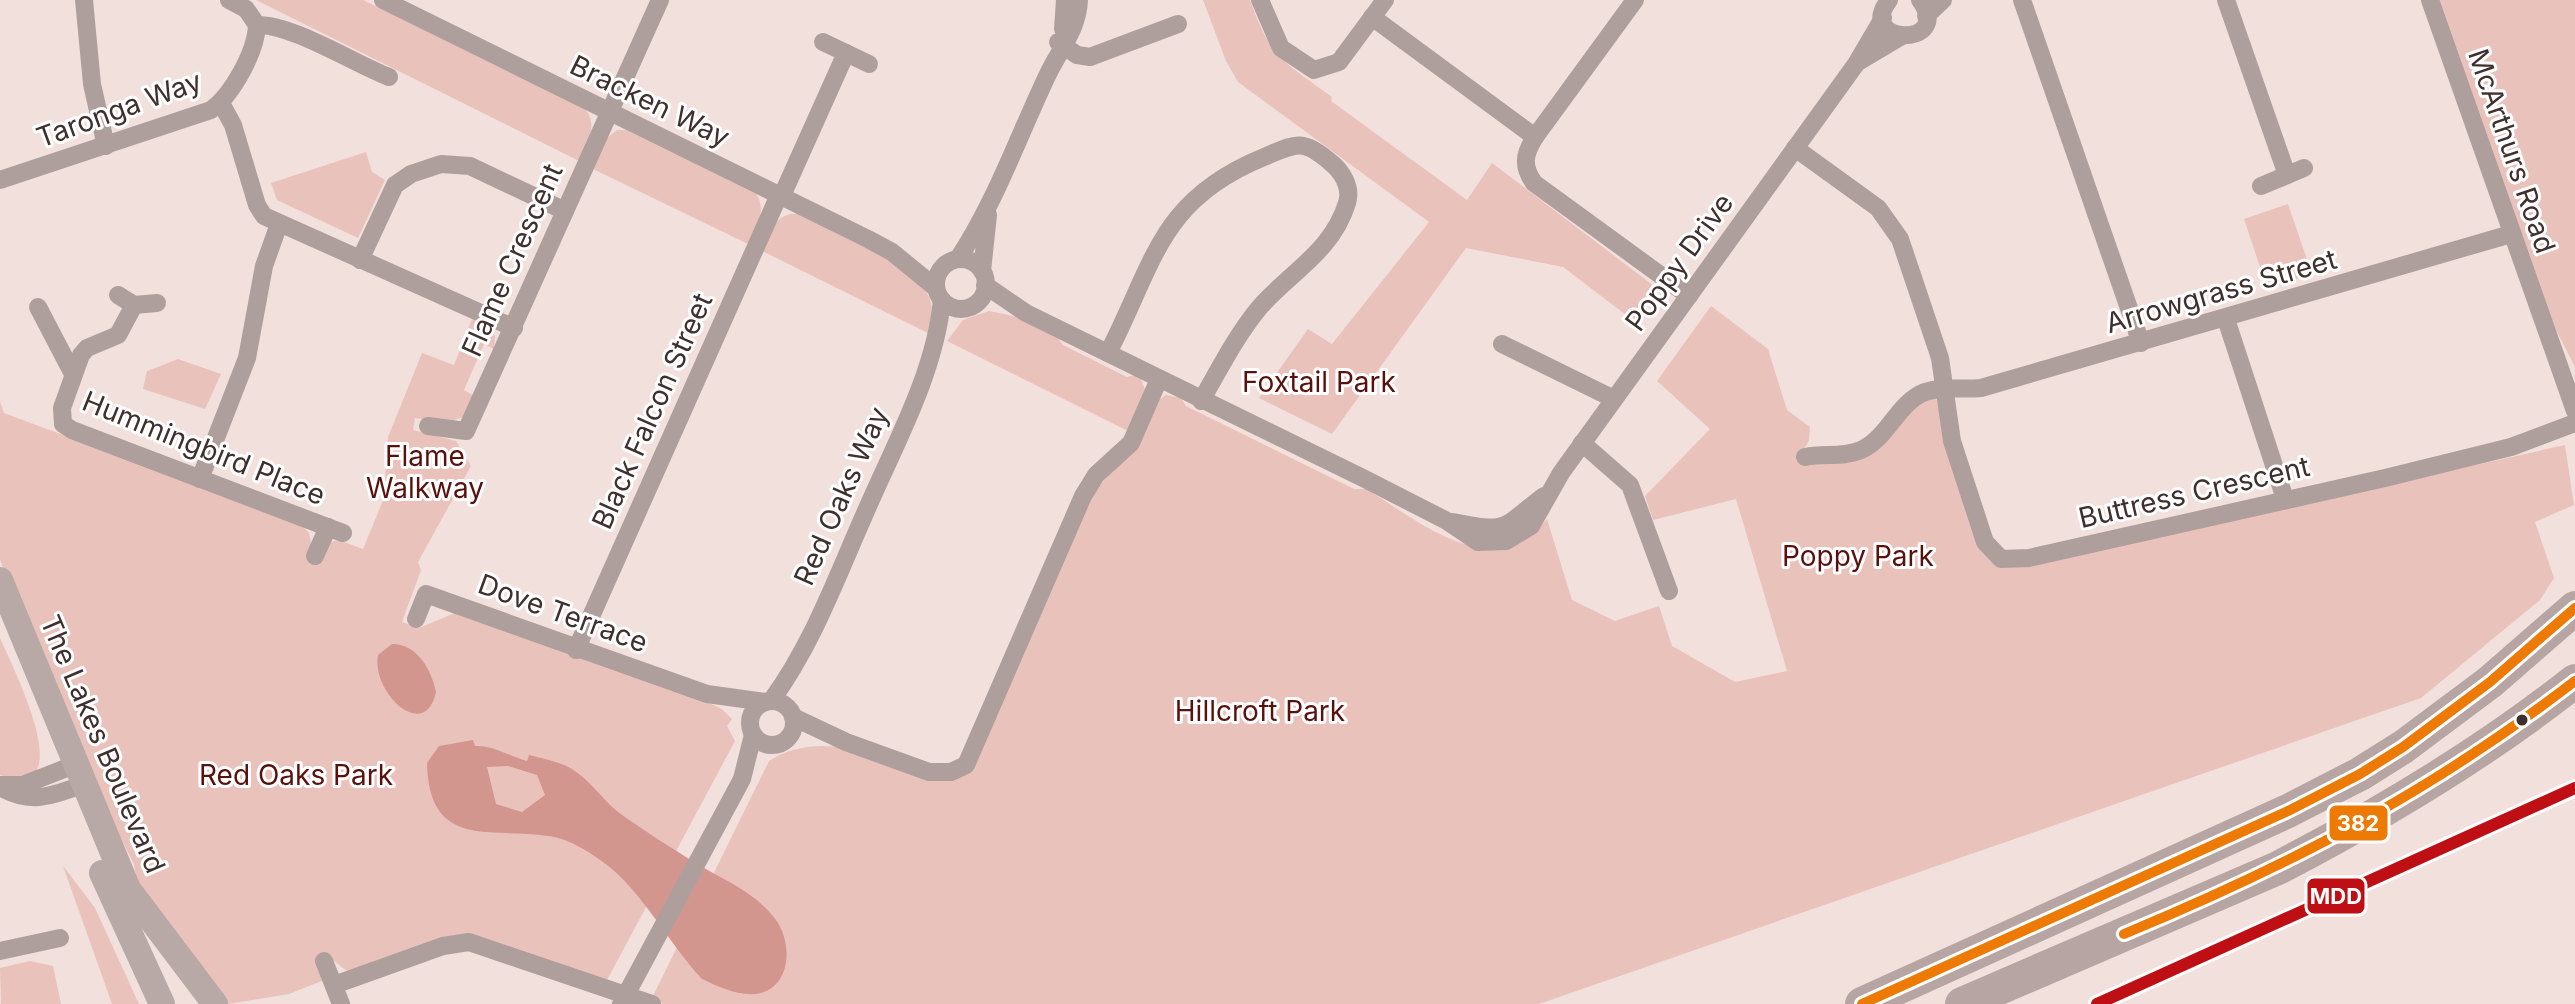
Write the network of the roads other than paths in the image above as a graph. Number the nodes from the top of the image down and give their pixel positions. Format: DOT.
graph roads {
  1 [pos="84,0"];
  2 [pos="229,0"];
  3 [pos="383,0"];
  4 [pos="660,0"];
  5 [pos="1065,0"];
  6 [pos="1079,0"];
  7 [pos="1260,0"];
  8 [pos="1385,0"];
  9 [pos="1635,0"];
  10 [pos="1943,0"];
  11 [pos="2022,0"];
  12 [pos="2226,0"];
  13 [pos="2430,0"];
  14 [pos="1884,6"];
  15 [pos="1923,8"];
  16 [pos="1372,17"];
  17 [pos="1178,24"];
  18 [pos="257,25"];
  19 [pos="1900,37"];
  20 [pos="823,42"];
  21 [pos="1063,43"];
  22 [pos="846,53"];
  23 [pos="869,64"];
  24 [pos="1856,64"];
  25 [pos="389,77"];
  26 [pos="216,107"];
  27 [pos="609,112"];
  28 [pos="1535,137"];
  29 [pos="106,146"];
  30 [pos="1795,148"];
  31 [pos="0,180"];
  32 [pos="2261,186"];
  33 [pos="780,197"];
  34 [pos="565,211"];
  35 [pos="988,212"];
  36 [pos="279,224"];
  37 [pos="2511,234"];
  38 [pos="892,252"];
  39 [pos="360,260"];
  40 [pos="954,260"];
  41 [pos="984,278"];
  42 [pos="939,294"];
  43 [pos="1689,296"];
  44 [pos="157,303"];
  45 [pos="970,305"];
  46 [pos="38,307"];
  47 [pos="1026,313"];
  48 [pos="2226,319"];
  49 [pos="514,328"];
  50 [pos="2141,343"];
  51 [pos="1502,344"];
  52 [pos="934,352"];
  53 [pos="1108,353"];
  54 [pos="73,374"];
  55 [pos="1159,379"];
  56 [pos="1945,389"];
  57 [pos="1614,399"];
  58 [pos="1201,401"];
  59 [pos="2575,411"];
  60 [pos="2575,423"];
  61 [pos="428,426"];
  62 [pos="1582,443"];
  63 [pos="1805,457"];
  64 [pos="200,479"];
  65 [pos="2285,499"];
  66 [pos="315,556"];
  67 [pos="0,580"];
  68 [pos="1667,593"];
  69 [pos="2575,608"];
  70 [pos="416,619"];
  71 [pos="0,621"];
  72 [pos="576,650"];
  73 [pos="799,663"];
  74 [pos="2575,681"];
  75 [pos="707,694"];
  76 [pos="768,702"];
  77 [pos="792,714"];
  78 [pos="751,728"];
  79 [pos="846,742"];
  80 [pos="780,743"];
  81 [pos="71,778"];
  82 [pos="742,779"];
  83 [pos="0,786"];
  84 [pos="60,938"];
  85 [pos="0,951"];
  86 [pos="324,961"];
  87 [pos="187,964"];
  88 [pos="334,985"];
  89 [pos="624,1000"];
  90 [pos="162,1003"];
  91 [pos="215,1004"];
  92 [pos="341,1004"];
  93 [pos="652,1004"];
  94 [pos="1862,1004"];
  95 [pos="1962,1004"];
  1 -- 29 [label="street"];
  2 -- 18 [label="street"];
  3 -- 27 [label="street, Bracken Way"];
  4 -- 27 [label="street, Flame Crescent"];
  5 -- 21 [label="street"];
  6 -- 21 [label="street"];
  7 -- 16 [label="street"];
  8 -- 16 [label="street"];
  9 -- 28 [label="street"];
  10 -- 15 [label="street"];
  11 -- 50 [label="street"];
  12 -- 32 [label="street"];
  13 -- 37 [label="street, McArthurs Road"];
  14 -- 19 [label="street"];
  14 -- 24 [label="street, Poppy Drive"];
  15 -- 19 [label="street, Poppy Drive"];
  16 -- 28 [label="street"];
  17 -- 21 [label="street"];
  18 -- 25 [label="street"];
  18 -- 26 [label="street, Taronga Way"];
  19 -- 24 [label="street, Poppy Drive"];
  20 -- 22 [label="street"];
  21 -- 35 [label="street"];
  22 -- 23 [label="street"];
  22 -- 33 [label="street, Black Falcon Street"];
  24 -- 30 [label="street, Poppy Drive"];
  26 -- 29 [label="street, Taronga Way"];
  26 -- 36 [label="street"];
  27 -- 33 [label="street, Bracken Way"];
  27 -- 34 [label="street, Flame Crescent"];
  28 -- 43 [label="street"];
  29 -- 31 [label="street, Taronga Way"];
  30 -- 43 [label="street, Poppy Drive"];
  30 -- 56 [label="street"];
  33 -- 38 [label="street, Bracken Way"];
  33 -- 72 [label="street, Black Falcon Street"];
  34 -- 39 [label="street"];
  34 -- 49 [label="street, Flame Crescent"];
  35 -- 40 [label="street"];
  35 -- 41 [label="street"];
  36 -- 39 [label="street"];
  36 -- 64 [label="street"];
  37 -- 48 [label="street, Arrowgrass Street"];
  37 -- 59 [label="street, McArthurs Road"];
  38 -- 40 [label="street, Bracken Way"];
  38 -- 42 [label="street, Bracken Way"];
  39 -- 49 [label="street"];
  40 -- 41 [label="street"];
  40 -- 42 [label="street"];
  41 -- 45 [label="street"];
  41 -- 47 [label="street"];
  42 -- 45 [label="street"];
  42 -- 52 [label="street, Red Oaks Way"];
  43 -- 57 [label="street, Poppy Drive"];
  44 -- 54 [label="street, Hummingbird Place"];
  45 -- 47 [label="street"];
  45 -- 52 [label="street, Red Oaks Way"];
  46 -- 54 [label="street, Hummingbird Place"];
  47 -- 53 [label="street"];
  48 -- 50 [label="street, Arrowgrass Street"];
  48 -- 65 [label="street"];
  49 -- 61 [label="street, Flame Crescent"];
  50 -- 56 [label="street, Arrowgrass Street"];
  51 -- 57 [label="street"];
  52 -- 73 [label="street, Red Oaks Way"];
  53 -- 55 [label="street"];
  53 -- 58 [label="street"];
  54 -- 64 [label="street, Hummingbird Place"];
  55 -- 58 [label="street"];
  55 -- 79 [label="street"];
  56 -- 63 [label="street, Arrowgrass Street"];
  56 -- 65 [label="street, Buttress Crescent"];
  57 -- 62 [label="street, Poppy Drive"];
  58 -- 62 [label="street, Poppy Drive"];
  60 -- 65 [label="street, Buttress Crescent"];
  62 -- 68 [label="street"];
  64 -- 66 [label="street, Hummingbird Place"];
  67 -- 81 [label="street, The Lakes Boulevard"];
  69 -- 94 [label="highway"];
  70 -- 72 [label="street, Dove Terrace"];
  71 -- 81 [label="street, The Lakes Boulevard"];
  72 -- 75 [label="street, Dove Terrace"];
  73 -- 76 [label="street, Red Oaks Way"];
  73 -- 77 [label="street, Red Oaks Way"];
  74 -- 95 [label="highway"];
  75 -- 76 [label="street, Dove Terrace"];
  75 -- 78 [label="street, Dove Terrace"];
  76 -- 77 [label="street"];
  76 -- 78 [label="street"];
  77 -- 79 [label="street"];
  77 -- 80 [label="street"];
  78 -- 80 [label="street"];
  78 -- 82 [label="street"];
  79 -- 80 [label="street"];
  80 -- 82 [label="street"];
  81 -- 83 [label="street"];
  81 -- 87 [label="street, The Lakes Boulevard"];
  81 -- 90 [label="street, The Lakes Boulevard"];
  82 -- 89 [label="street"];
  84 -- 85 [label="street"];
  86 -- 88 [label="street"];
  87 -- 90 [label="street"];
  87 -- 91 [label="street, The Lakes Boulevard"];
  88 -- 89 [label="street"];
  88 -- 92 [label="street"];
  89 -- 93 [label="street"];
}
